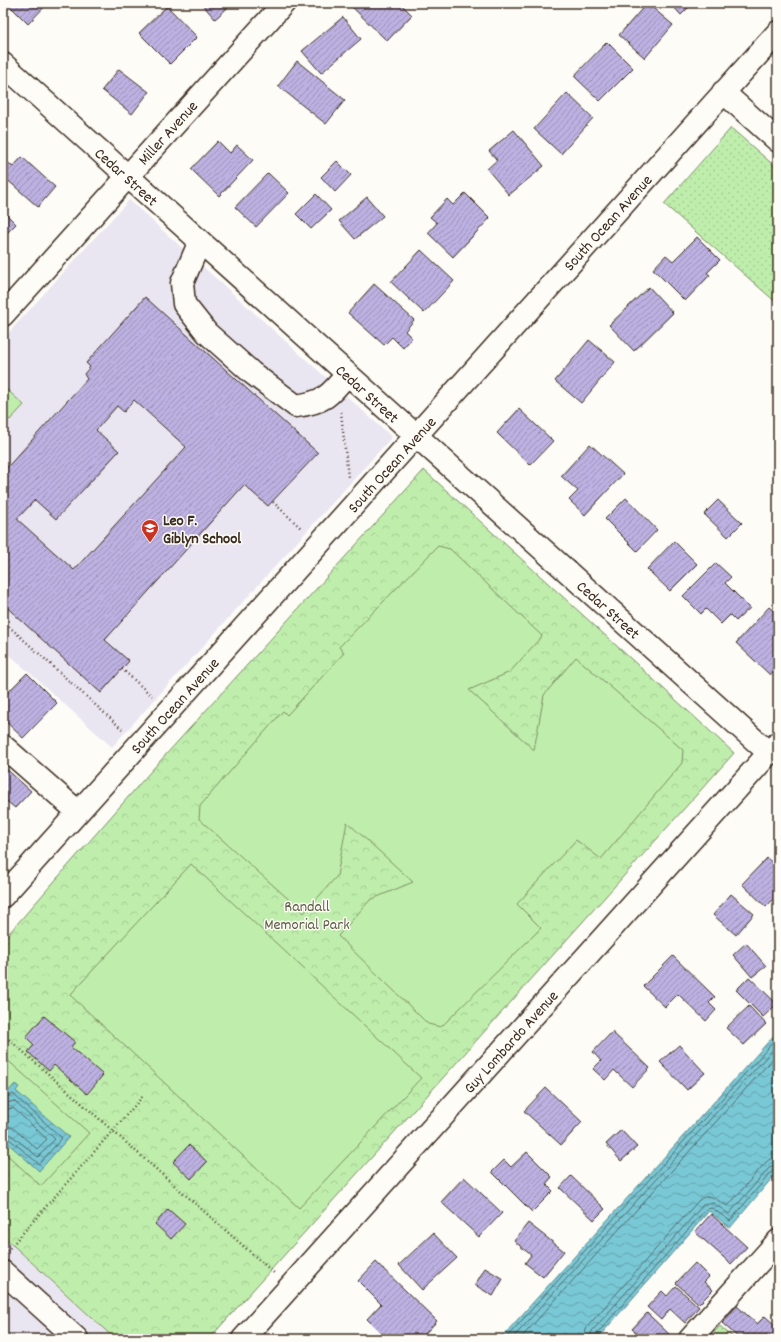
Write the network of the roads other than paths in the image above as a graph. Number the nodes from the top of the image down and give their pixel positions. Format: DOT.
graph roads {
  1 [pos="284,3"];
  2 [pos="778,32"];
  3 [pos="3,64"];
  4 [pos="723,92"];
  5 [pos="778,142"];
  6 [pos="128,176"];
  7 [pos="200,241"];
  8 [pos="3,315"];
  9 [pos="347,374"];
  10 [pos="416,436"];
  11 [pos="3,746"];
  12 [pos="773,748"];
  13 [pos="78,812"];
  14 [pos="3,896"];
  15 [pos="778,1241"];
  16 [pos="3,1272"];
  17 [pos="77,1339"];
  18 [pos="243,1339"];
  19 [pos="690,1339"];
  1 -- 6 [label="street, Miller Avenue"];
  2 -- 4 [label="street, South Ocean Avenue"];
  3 -- 6 [label="street, Cedar Street"];
  4 -- 5 [label="street"];
  4 -- 10 [label="street, South Ocean Avenue"];
  6 -- 7 [label="street, Cedar Street"];
  6 -- 8 [label="street, Miller Avenue"];
  7 -- 9 [label="street, Cedar Street"];
  7 -- 9 [label="street"];
  9 -- 10 [label="street, Cedar Street"];
  10 -- 12 [label="street, Cedar Street"];
  10 -- 13 [label="street, South Ocean Avenue"];
  11 -- 13 [label="street"];
  12 -- 18 [label="street, Guy Lombardo Avenue"];
  13 -- 14 [label="street, South Ocean Avenue"];
  15 -- 19 [label="street"];
  16 -- 17 [label="street"];
}
